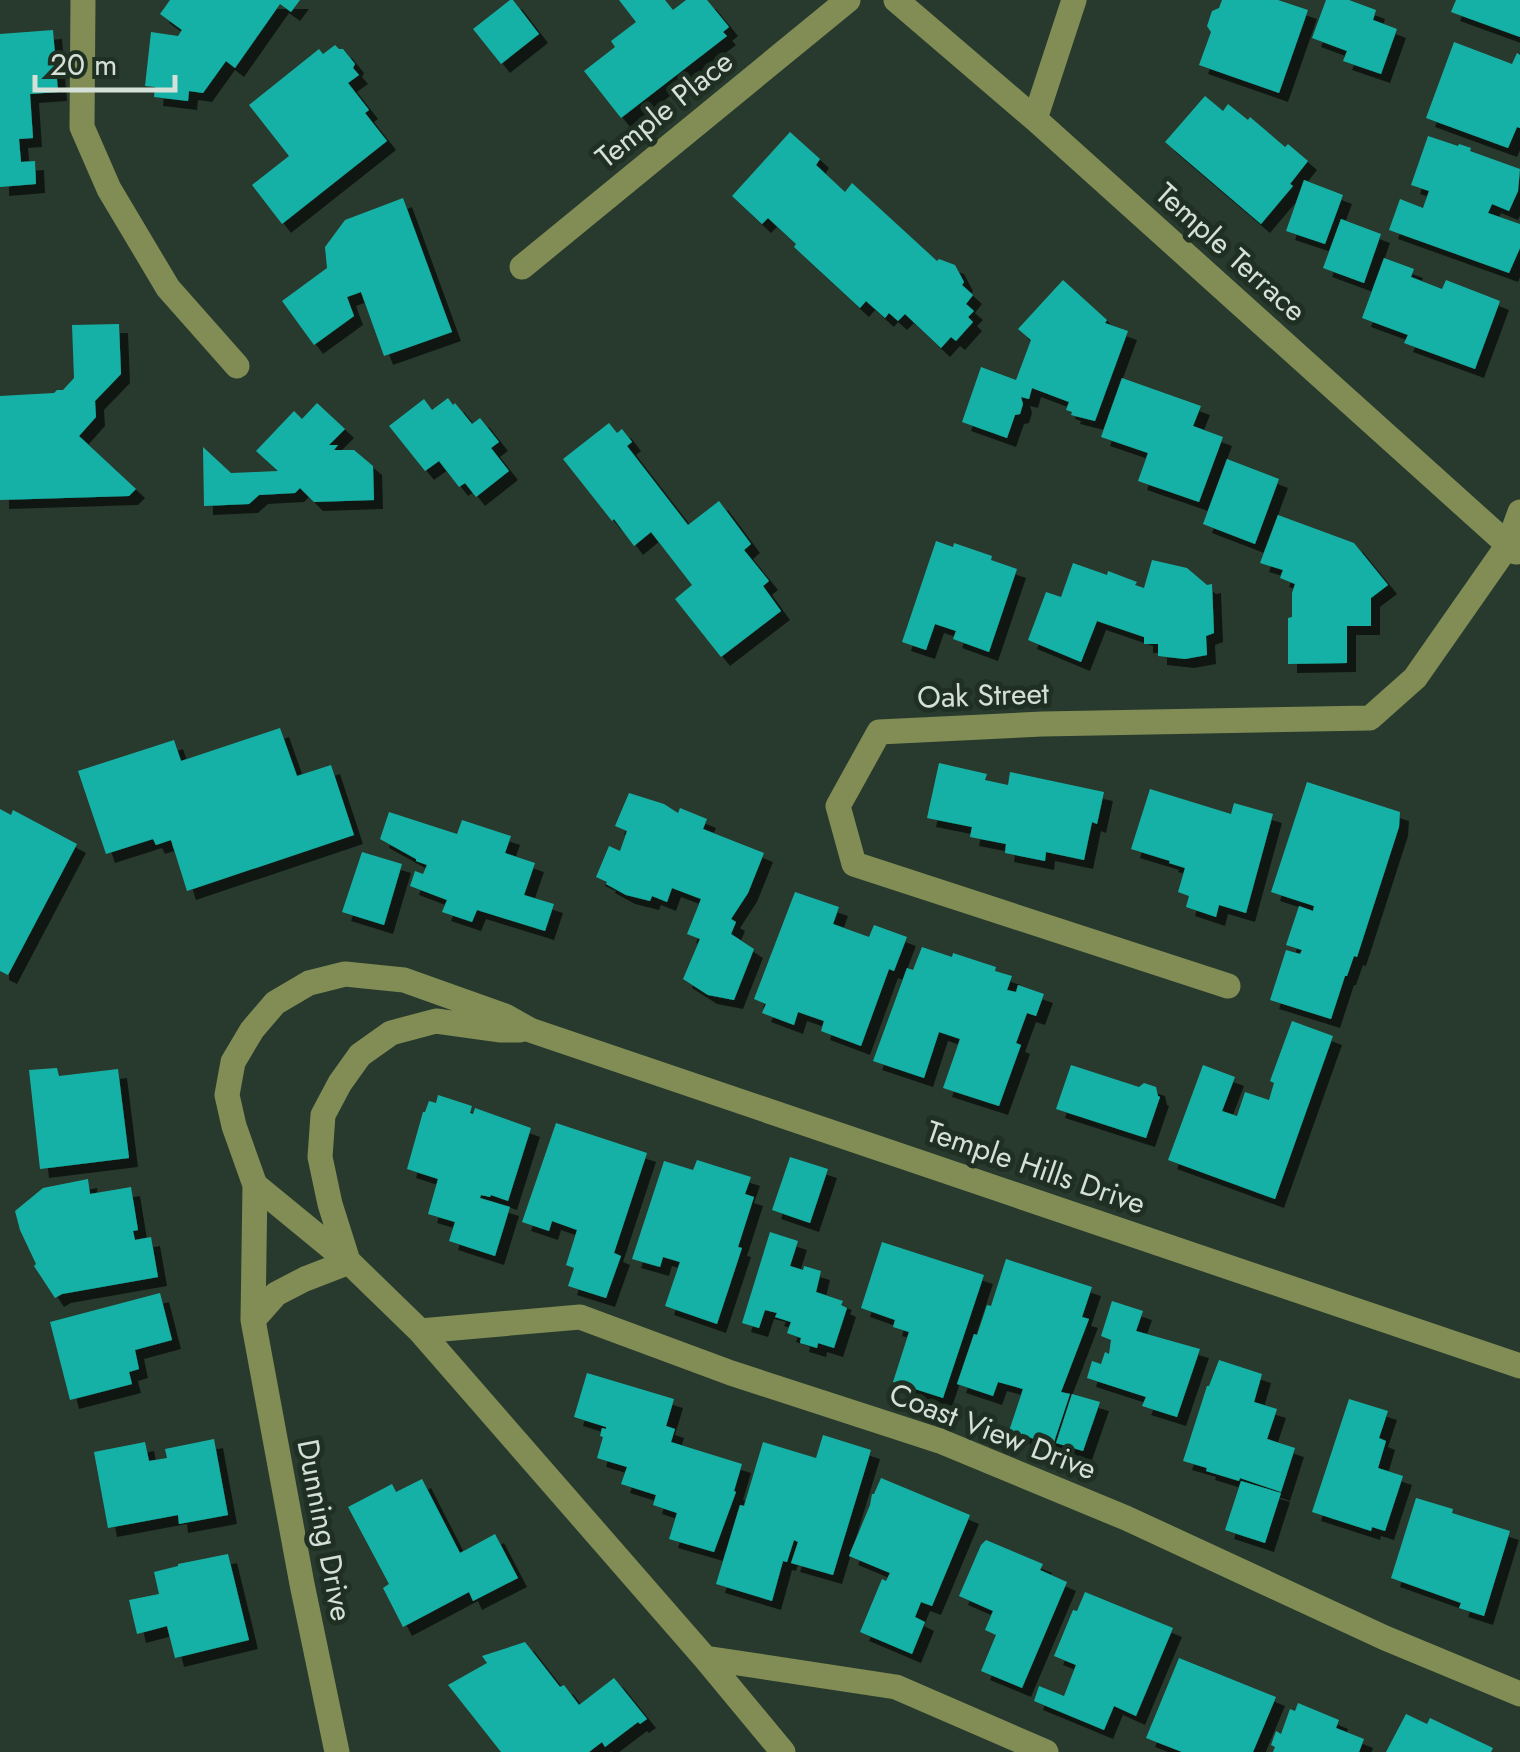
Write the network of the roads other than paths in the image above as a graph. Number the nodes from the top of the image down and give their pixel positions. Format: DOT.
graph roads {
  1 [pos="83,0"];
  2 [pos="848,0"];
  3 [pos="896,0"];
  4 [pos="1074,0"];
  5 [pos="1035,118"];
  6 [pos="522,267"];
  7 [pos="236,366"];
  8 [pos="1520,512"];
  9 [pos="1514,550"];
  10 [pos="1228,986"];
  11 [pos="530,1030"];
  12 [pos="255,1185"];
  13 [pos="349,1262"];
  14 [pos="253,1320"];
  15 [pos="420,1331"];
  16 [pos="1520,1366"];
  17 [pos="705,1658"];
  18 [pos="1520,1694"];
  19 [pos="338,1752"];
  20 [pos="783,1752"];
  21 [pos="1046,1752"];
  1 -- 7 [label="street"];
  2 -- 6 [label="street, Temple Place"];
  3 -- 5 [label="street, Temple Terrace"];
  4 -- 5 [label="street"];
  5 -- 9 [label="street, Temple Terrace"];
  8 -- 9 [label="street, Oak Street"];
  9 -- 10 [label="street, Oak Street"];
  11 -- 12 [label="street, Temple Hills Drive"];
  11 -- 13 [label="street, Temple Hills Drive"];
  11 -- 16 [label="street, Temple Hills Drive"];
  12 -- 13 [label="street, Temple Hills Drive"];
  12 -- 14 [label="street, Dunning Drive"];
  13 -- 14 [label="street"];
  13 -- 15 [label="street, Temple Hills Drive"];
  14 -- 19 [label="street, Dunning Drive"];
  15 -- 17 [label="street, Temple Hills Drive"];
  15 -- 18 [label="street, Coast View Drive"];
  17 -- 20 [label="street, Temple Hills Drive"];
  17 -- 21 [label="street"];
}
